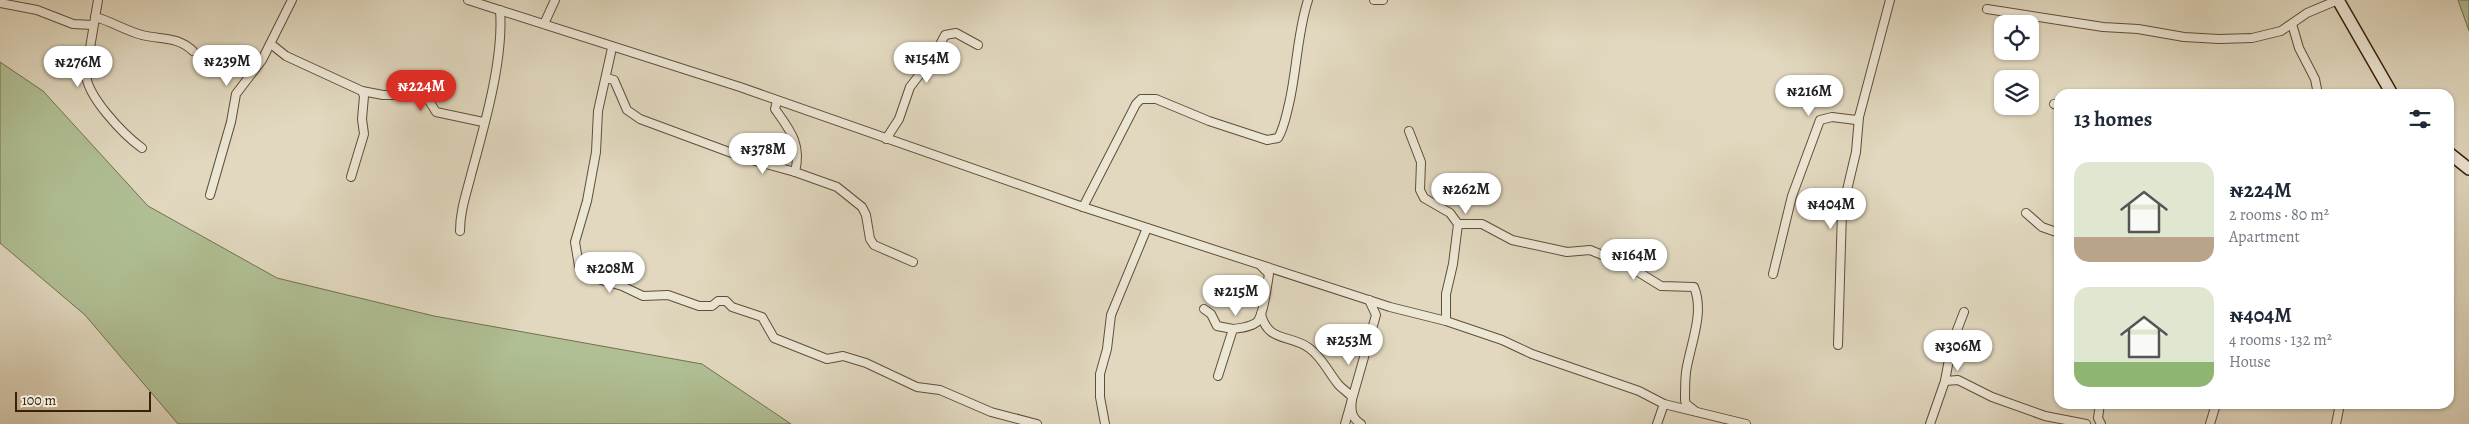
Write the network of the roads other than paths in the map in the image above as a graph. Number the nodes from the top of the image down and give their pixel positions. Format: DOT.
graph roads {
  1 [pos="98,0"];
  2 [pos="292,0"];
  3 [pos="468,0"];
  4 [pos="555,0"];
  5 [pos="1308,0"];
  6 [pos="1374,0"];
  7 [pos="1383,0"];
  8 [pos="1890,0"];
  9 [pos="2338,0"];
  10 [pos="0,3"];
  11 [pos="1987,9"];
  12 [pos="500,10"];
  13 [pos="95,17"];
  14 [pos="544,24"];
  15 [pos="2292,24"];
  16 [pos="93,25"];
  17 [pos="271,44"];
  18 [pos="978,45"];
  19 [pos="612,48"];
  20 [pos="193,51"];
  21 [pos="606,78"];
  22 [pos="2317,89"];
  23 [pos="2389,89"];
  24 [pos="362,91"];
  25 [pos="777,101"];
  26 [pos="1859,117"];
  27 [pos="483,122"];
  28 [pos="1409,131"];
  29 [pos="886,139"];
  30 [pos="142,148"];
  31 [pos="2454,157"];
  32 [pos="2469,168"];
  33 [pos="796,172"];
  34 [pos="351,177"];
  35 [pos="210,195"];
  36 [pos="1083,207"];
  37 [pos="2026,213"];
  38 [pos="1458,224"];
  39 [pos="1147,228"];
  40 [pos="460,231"];
  41 [pos="2054,231"];
  42 [pos="1248,261"];
  43 [pos="913,262"];
  44 [pos="1773,274"];
  45 [pos="1369,300"];
  46 [pos="1390,306"];
  47 [pos="1204,309"];
  48 [pos="1964,312"];
  49 [pos="1261,314"];
  50 [pos="1376,315"];
  51 [pos="1446,321"];
  52 [pos="1233,329"];
  53 [pos="1838,345"];
  54 [pos="1218,376"];
  55 [pos="1944,381"];
  56 [pos="1352,397"];
  57 [pos="1664,404"];
  58 [pos="2099,409"];
  59 [pos="2214,409"];
  60 [pos="2339,409"];
  61 [pos="1695,411"];
  62 [pos="1037,424"];
  63 [pos="1105,424"];
  64 [pos="1344,424"];
  65 [pos="1361,424"];
  66 [pos="1657,424"];
  67 [pos="1746,424"];
  68 [pos="1930,424"];
  69 [pos="2086,424"];
  70 [pos="2101,424"];
  71 [pos="2210,424"];
  72 [pos="2336,424"];
  1 -- 13 [label="street"];
  2 -- 17 [label="street"];
  3 -- 12 [label="street"];
  4 -- 14 [label="street"];
  5 -- 36 [label="street"];
  6 -- 7 [label="street"];
  8 -- 26 [label="street"];
  9 -- 15 [label="street"];
  9 -- 23 [label="street"];
  10 -- 16 [label="street"];
  11 -- 15 [label="street"];
  12 -- 14 [label="street"];
  12 -- 27 [label="street"];
  13 -- 16 [label="street"];
  13 -- 20 [label="street"];
  14 -- 19 [label="street"];
  15 -- 22 [label="street"];
  16 -- 30 [label="street"];
  17 -- 24 [label="street"];
  17 -- 35 [label="street"];
  18 -- 29 [label="street"];
  19 -- 21 [label="street"];
  19 -- 25 [label="street"];
  21 -- 33 [label="street"];
  21 -- 62 [label="street"];
  24 -- 27 [label="street"];
  24 -- 34 [label="street"];
  25 -- 29 [label="street"];
  25 -- 33 [label="street"];
  26 -- 44 [label="street"];
  26 -- 53 [label="street"];
  27 -- 40 [label="street"];
  28 -- 38 [label="street"];
  29 -- 36 [label="street"];
  31 -- 32 [label="street"];
  33 -- 43 [label="street"];
  36 -- 39 [label="street"];
  37 -- 41 [label="street"];
  38 -- 51 [label="street"];
  38 -- 61 [label="street"];
  39 -- 42 [label="street"];
  39 -- 63 [label="street"];
  42 -- 45 [label="street"];
  42 -- 49 [label="street"];
  45 -- 46 [label="street"];
  45 -- 50 [label="street"];
  46 -- 50 [label="street"];
  46 -- 51 [label="street"];
  47 -- 52 [label="street"];
  48 -- 55 [label="street"];
  49 -- 52 [label="street"];
  49 -- 56 [label="street"];
  50 -- 56 [label="street"];
  51 -- 57 [label="street"];
  52 -- 54 [label="street"];
  55 -- 68 [label="street"];
  55 -- 69 [label="street"];
  56 -- 64 [label="street"];
  56 -- 65 [label="street"];
  57 -- 61 [label="street"];
  57 -- 66 [label="street"];
  58 -- 70 [label="street"];
  59 -- 71 [label="street"];
  60 -- 72 [label="street"];
  61 -- 67 [label="street"];
}
